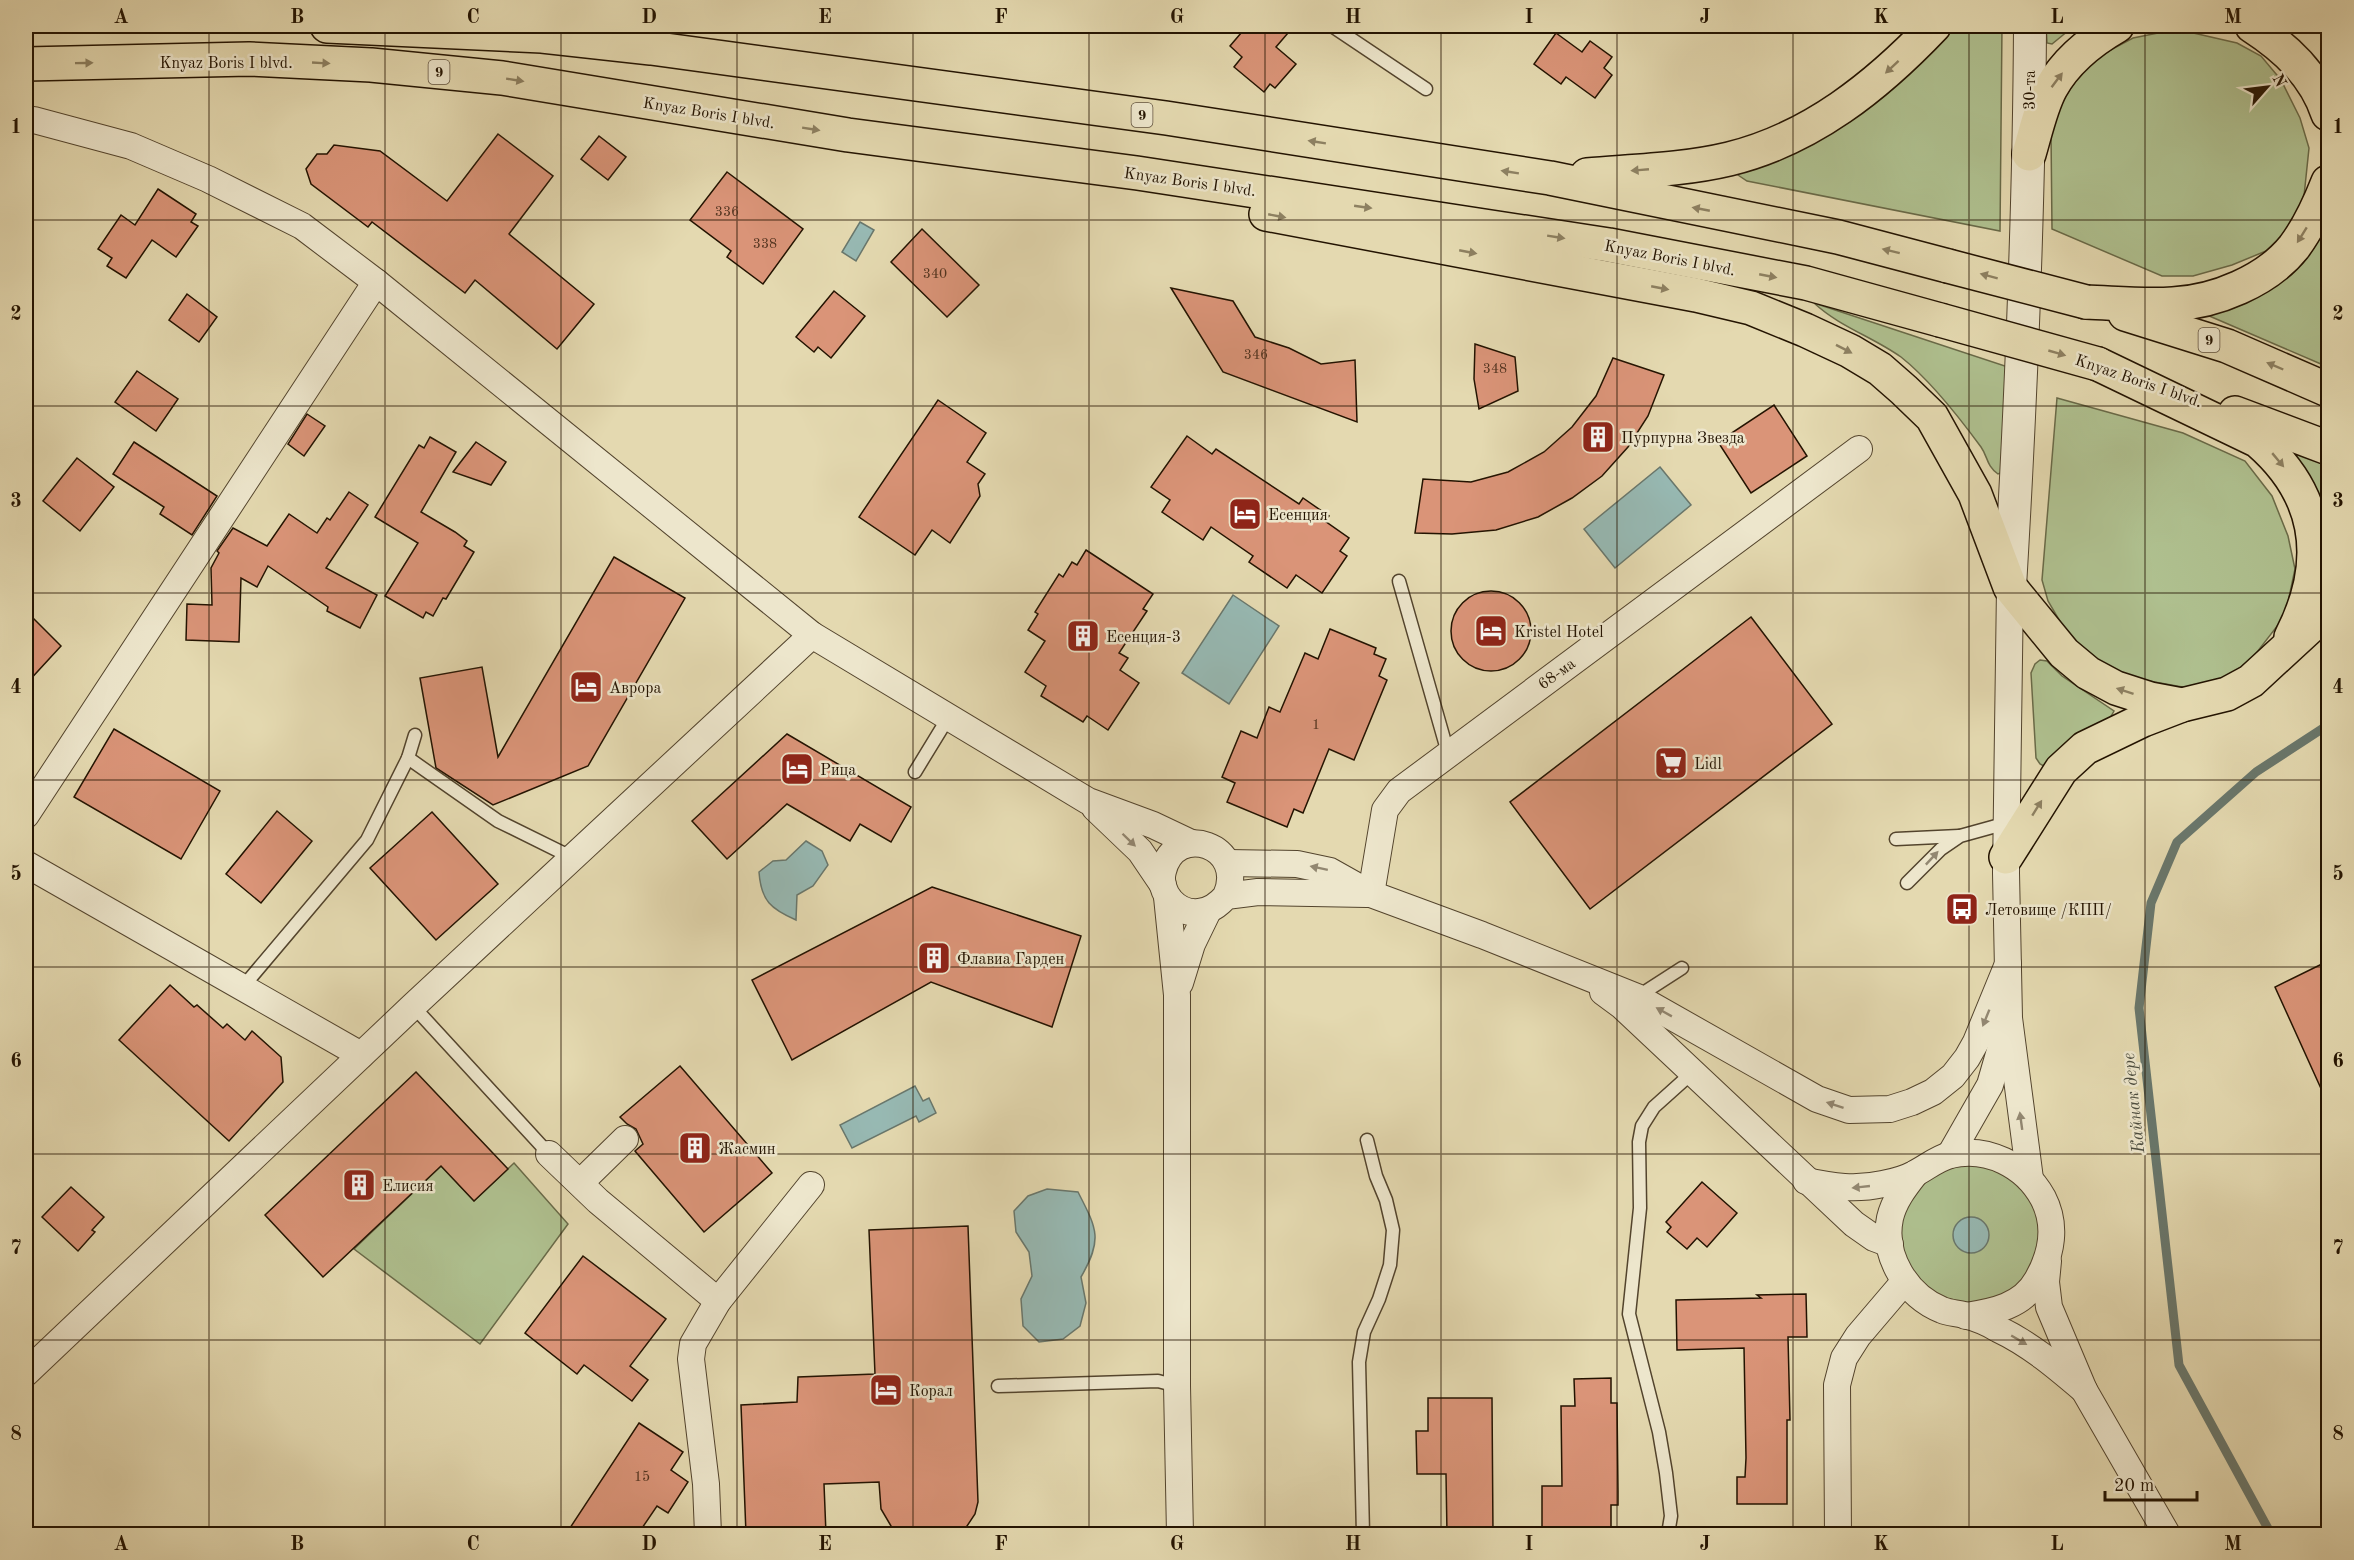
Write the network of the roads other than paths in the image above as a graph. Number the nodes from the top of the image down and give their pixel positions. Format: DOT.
graph roads {
  1 [pos="327,26"];
  2 [pos="1332,26"];
  3 [pos="1934,26"];
  4 [pos="2030,26"];
  5 [pos="2117,26"];
  6 [pos="2252,26"];
  7 [pos="26,64"];
  8 [pos="1426,89"];
  9 [pos="2328,114"];
  10 [pos="34,120"];
  11 [pos="848,135"];
  12 [pos="2029,154"];
  13 [pos="1550,178"];
  14 [pos="2328,182"];
  15 [pos="376,282"];
  16 [pos="2086,302"];
  17 [pos="2098,364"];
  18 [pos="2328,390"];
  19 [pos="2328,448"];
  20 [pos="1859,449"];
  21 [pos="1399,580"];
  22 [pos="2010,587"];
  23 [pos="2328,610"];
  24 [pos="812,635"];
  25 [pos="2284,650"];
  26 [pos="2181,705"];
  27 [pos="948,718"];
  28 [pos="415,735"];
  29 [pos="1448,753"];
  30 [pos="408,758"];
  31 [pos="915,772"];
  32 [pos="1088,801"];
  33 [pos="26,815"];
  34 [pos="2007,823"];
  35 [pos="1960,836"];
  36 [pos="1896,839"];
  37 [pos="1191,843"];
  38 [pos="2006,857"];
  39 [pos="573,858"];
  40 [pos="1228,863"];
  41 [pos="26,864"];
  42 [pos="1907,883"];
  43 [pos="1165,891"];
  44 [pos="1371,894"];
  45 [pos="1217,904"];
  46 [pos="2008,964"];
  47 [pos="1682,968"];
  48 [pos="242,988"];
  49 [pos="1177,995"];
  50 [pos="1629,1002"];
  51 [pos="413,1006"];
  52 [pos="2009,1018"];
  53 [pos="361,1055"];
  54 [pos="1693,1072"];
  55 [pos="625,1138"];
  56 [pos="1367,1140"];
  57 [pos="549,1154"];
  58 [pos="1950,1155"];
  59 [pos="1915,1174"];
  60 [pos="2030,1179"];
  61 [pos="1806,1181"];
  62 [pos="580,1183"];
  63 [pos="811,1185"];
  64 [pos="1890,1244"];
  65 [pos="2048,1260"];
  66 [pos="1904,1282"];
  67 [pos="718,1301"];
  68 [pos="1966,1316"];
  69 [pos="26,1373"];
  70 [pos="998,1386"];
  71 [pos="1177,1386"];
  72 [pos="2084,1390"];
  73 [pos="708,1534"];
  74 [pos="1180,1534"];
  75 [pos="1363,1534"];
  76 [pos="1668,1534"];
  77 [pos="1838,1534"];
  78 [pos="2167,1534"];
  13 -- 1 [label="highway, 9, one-way"];
  2 -- 8 [label="lane"];
  3 -- 13 [label="highway, one-way"];
  4 -- 12 [label="street, 30-та"];
  12 -- 5 [label="highway, one-way"];
  6 -- 9 [label="highway"];
  7 -- 11 [label="highway, Knyaz Boris I blvd. / 9, one-way"];
  10 -- 15 [label="street"];
  11 -- 17 [label="highway, Knyaz Boris I blvd. / 9, one-way, bridge"];
  11 -- 22 [label="highway, one-way"];
  12 -- 22 [label="street, 30-та"];
  16 -- 13 [label="highway, 9, one-way, bridge"];
  14 -- 16 [label="highway, one-way"];
  15 -- 24 [label="street"];
  15 -- 33 [label="street"];
  18 -- 16 [label="highway, 9, one-way"];
  17 -- 19 [label="highway, Knyaz Boris I blvd. / 9"];
  17 -- 25 [label="highway, one-way"];
  20 -- 29 [label="street, 68-ма"];
  21 -- 29 [label="lane"];
  26 -- 22 [label="highway, one-way"];
  22 -- 34 [label="street"];
  23 -- 25 [label="highway"];
  24 -- 27 [label="street"];
  24 -- 39 [label="street"];
  25 -- 26 [label="highway"];
  38 -- 26 [label="highway, one-way"];
  27 -- 31 [label="lane"];
  27 -- 32 [label="street"];
  28 -- 30 [label="lane"];
  29 -- 44 [label="street, 68-ма"];
  30 -- 39 [label="lane"];
  30 -- 48 [label="lane"];
  32 -- 37 [label="street"];
  32 -- 43 [label="street, one-way"];
  34 -- 35 [label="lane"];
  34 -- 38 [label="street"];
  35 -- 36 [label="lane"];
  42 -- 35 [label="lane, one-way"];
  37 -- 40 [label="street"];
  37 -- 43 [label="street"];
  38 -- 46 [label="street"];
  39 -- 51 [label="street"];
  44 -- 40 [label="street, one-way"];
  40 -- 45 [label="street"];
  41 -- 48 [label="street"];
  43 -- 45 [label="street"];
  43 -- 49 [label="street"];
  44 -- 45 [label="street"];
  44 -- 50 [label="street"];
  45 -- 49 [label="street"];
  46 -- 50 [label="street, one-way"];
  46 -- 52 [label="street"];
  47 -- 50 [label="lane"];
  48 -- 53 [label="street"];
  49 -- 71 [label="street"];
  50 -- 54 [label="street"];
  51 -- 53 [label="street"];
  51 -- 57 [label="lane"];
  52 -- 58 [label="street"];
  60 -- 52 [label="street, one-way"];
  53 -- 69 [label="street"];
  54 -- 61 [label="street"];
  54 -- 76 [label="lane"];
  55 -- 62 [label="street"];
  56 -- 75 [label="lane"];
  57 -- 62 [label="street"];
  58 -- 59 [label="street"];
  58 -- 60 [label="street"];
  59 -- 61 [label="street, one-way"];
  59 -- 64 [label="street"];
  60 -- 65 [label="street"];
  61 -- 64 [label="street"];
  62 -- 67 [label="street"];
  63 -- 67 [label="street"];
  64 -- 66 [label="street"];
  65 -- 68 [label="street"];
  65 -- 72 [label="street"];
  66 -- 68 [label="street"];
  66 -- 77 [label="street"];
  67 -- 73 [label="street"];
  68 -- 72 [label="street, one-way"];
  70 -- 71 [label="lane"];
  71 -- 74 [label="street"];
  72 -- 78 [label="street"];
}
